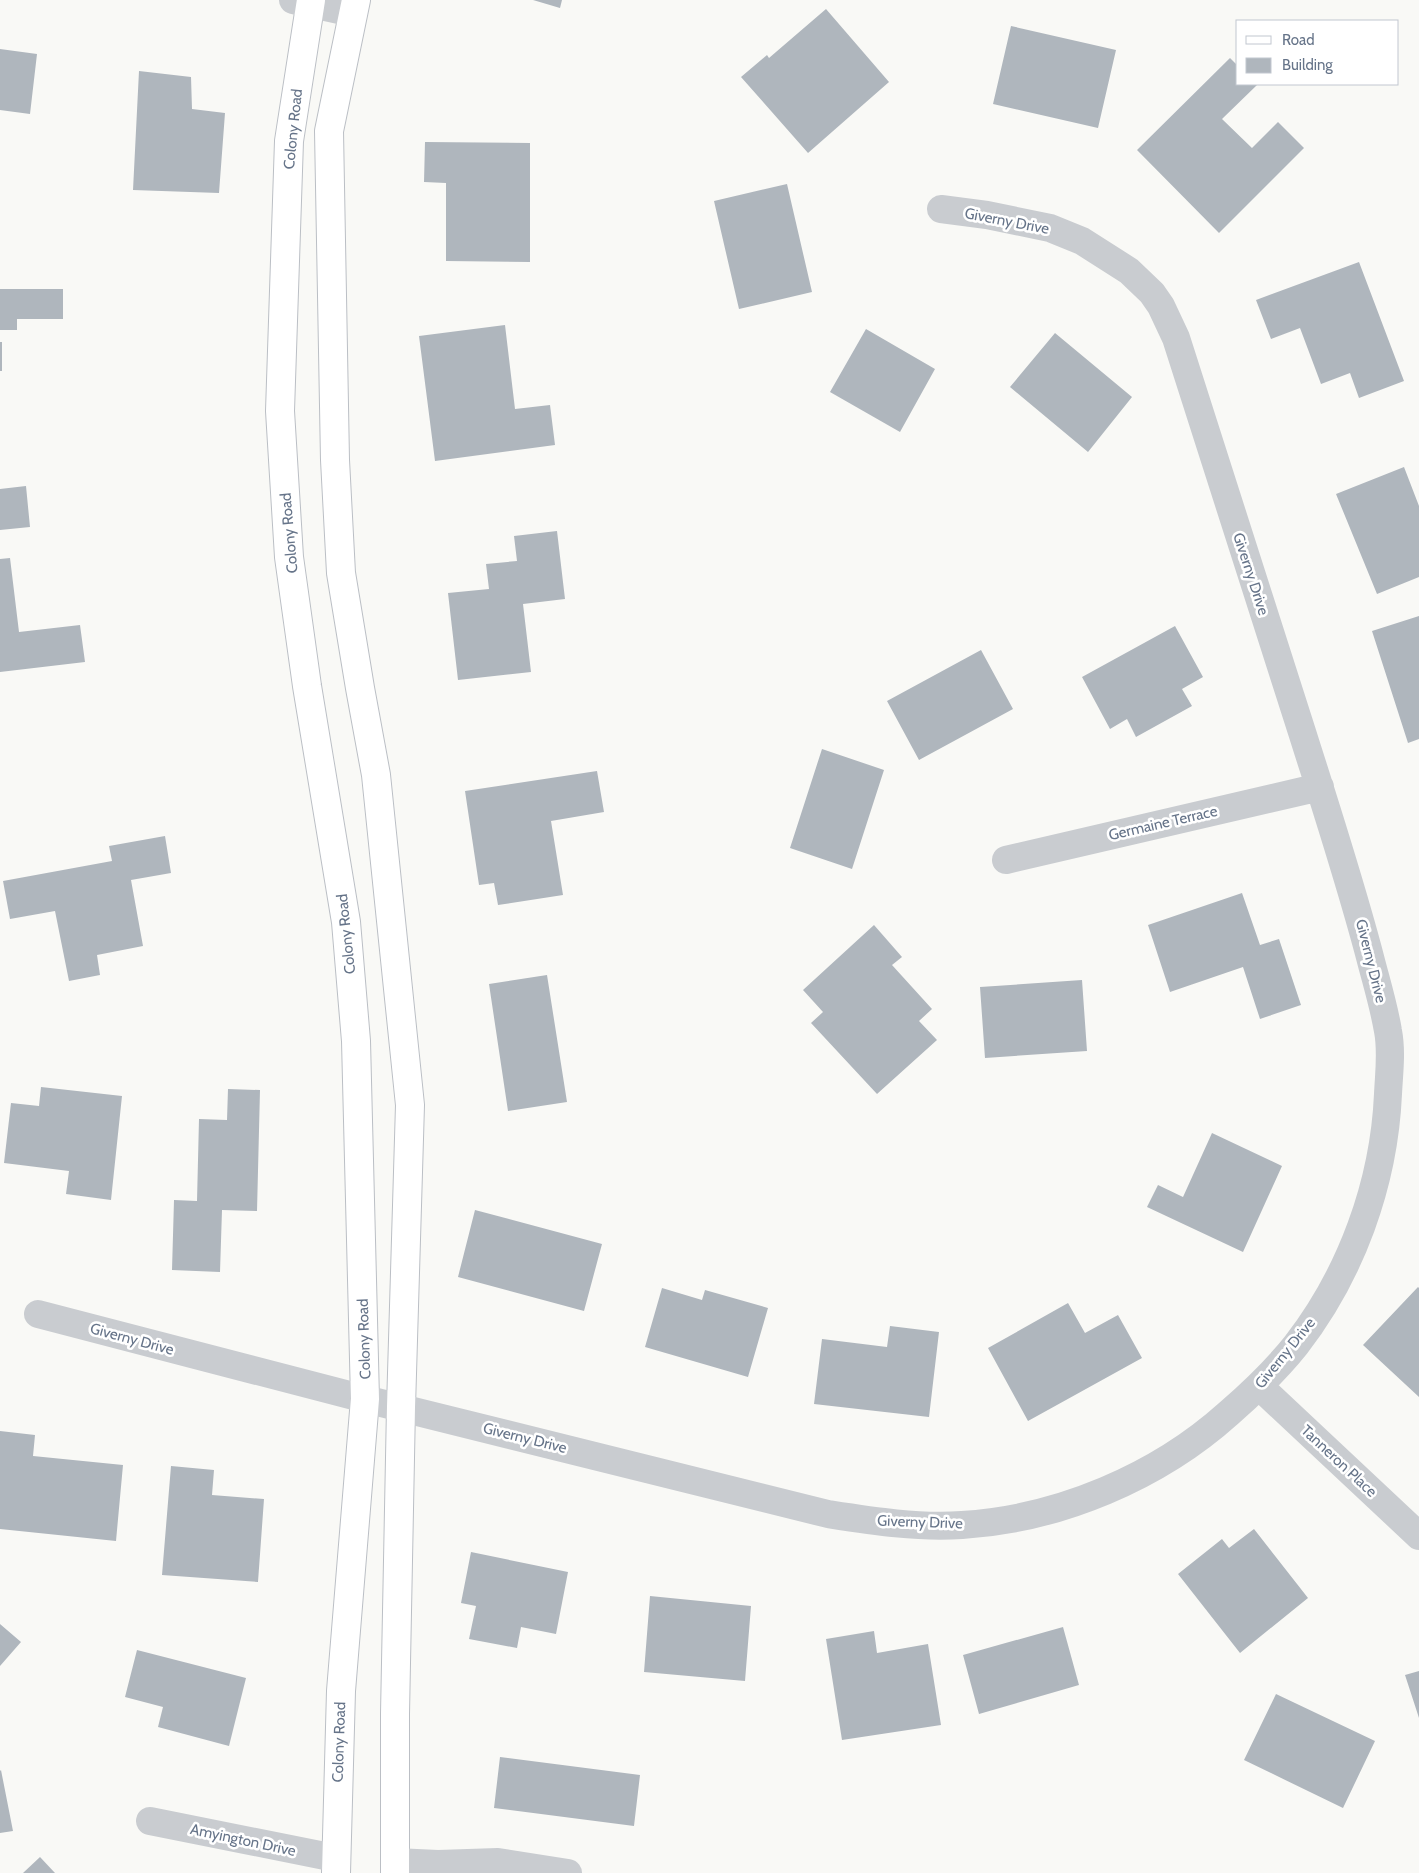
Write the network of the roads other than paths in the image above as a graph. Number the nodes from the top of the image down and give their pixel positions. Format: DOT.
graph roads {
  1 [pos="305,1"];
  2 [pos="354,6"];
  3 [pos="941,209"];
  4 [pos="1320,787"];
  5 [pos="1006,860"];
  6 [pos="38,1314"];
  7 [pos="1260,1386"];
  8 [pos="366,1399"];
  9 [pos="401,1407"];
  10 [pos="1419,1536"];
  11 [pos="150,1821"];
  12 [pos="336,1866"];
  13 [pos="395,1867"];
  14 [pos="568,1873"];
  1 -- 2 [label="street"];
  1 -- 8 [label="main road, Colony Road"];
  2 -- 9 [label="main road"];
  3 -- 4 [label="street, Giverny Drive"];
  4 -- 5 [label="street, Germaine Terrace"];
  4 -- 7 [label="street, Giverny Drive"];
  6 -- 8 [label="street, Giverny Drive"];
  7 -- 9 [label="street, Giverny Drive"];
  7 -- 10 [label="street, Tanneron Place"];
  8 -- 9 [label="street, Giverny Drive"];
  8 -- 12 [label="main road, Colony Road"];
  9 -- 13 [label="main road"];
  11 -- 12 [label="street, Amyington Drive"];
  13 -- 14 [label="street"];
}
